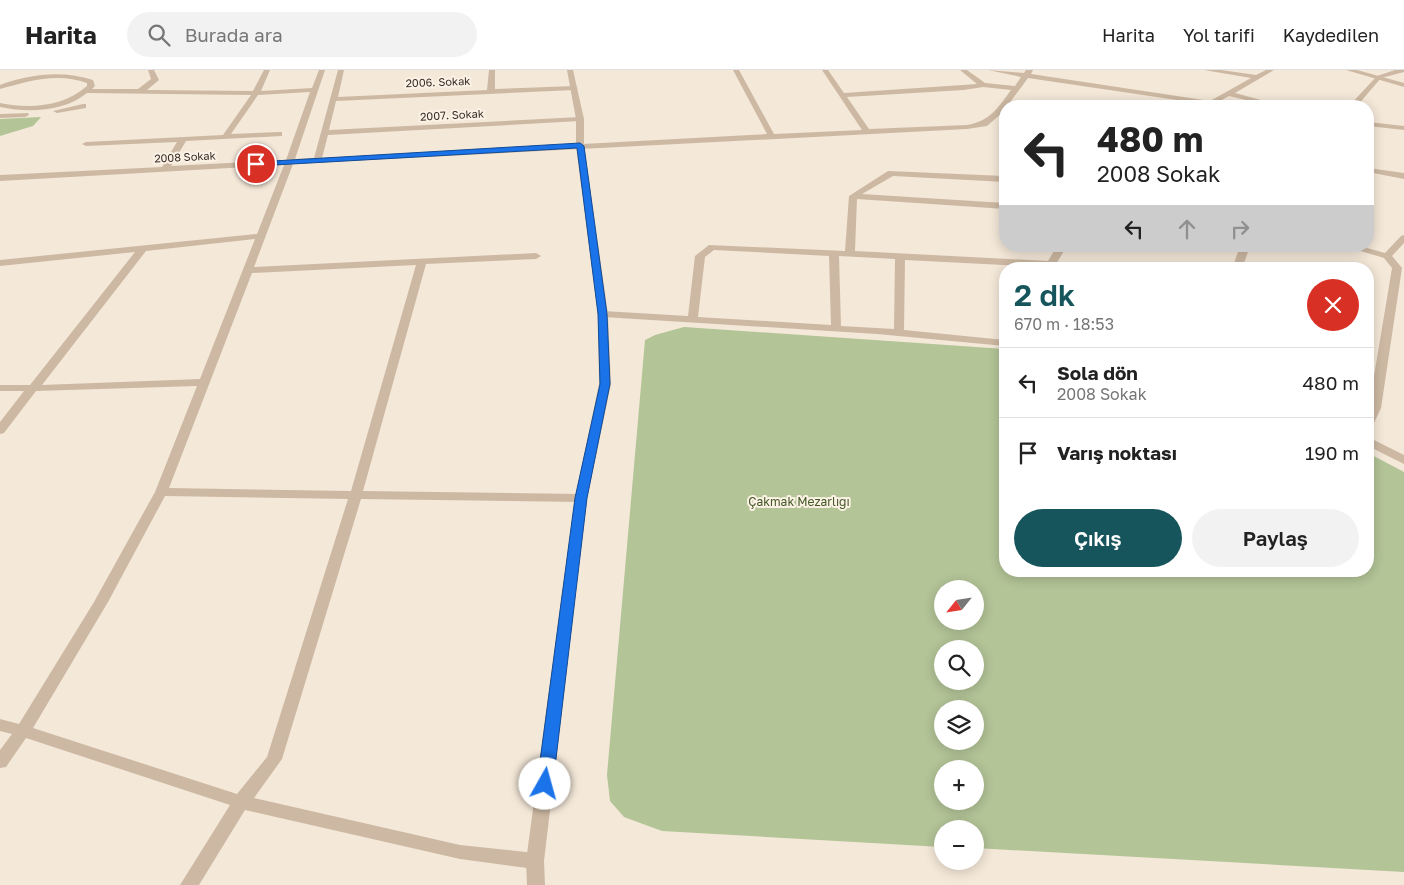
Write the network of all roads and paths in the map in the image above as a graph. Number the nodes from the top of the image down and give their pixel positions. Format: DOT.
graph roads {
  1 [pos="151,70"];
  2 [pos="267,70"];
  3 [pos="322,70"];
  4 [pos="341,70"];
  5 [pos="492,70"];
  6 [pos="570,70"];
  7 [pos="736,70"];
  8 [pos="824,70"];
  9 [pos="962,70"];
  10 [pos="990,70"];
  11 [pos="1207,70"];
  12 [pos="1271,70"];
  13 [pos="1349,70"];
  14 [pos="1402,70"];
  15 [pos="42,73"];
  16 [pos="1028,73"];
  17 [pos="1255,77"];
  18 [pos="1379,77"];
  19 [pos="983,85"];
  20 [pos="1404,85"];
  21 [pos="0,87"];
  22 [pos="574,88"];
  23 [pos="1017,88"];
  24 [pos="315,90"];
  25 [pos="491,91"];
  26 [pos="138,92"];
  27 [pos="84,93"];
  28 [pos="256,93"];
  29 [pos="1230,94"];
  30 [pos="842,95"];
  31 [pos="333,99"];
  32 [pos="1009,100"];
  33 [pos="1180,100"];
  34 [pos="1218,100"];
  35 [pos="1254,100"];
  36 [pos="1359,100"];
  37 [pos="0,105"];
  38 [pos="83,106"];
  39 [pos="999,113"];
  40 [pos="0,116"];
  41 [pos="580,120"];
  42 [pos="1374,125"];
  43 [pos="1404,128"];
  44 [pos="867,132"];
  45 [pos="324,133"];
  46 [pos="279,134"];
  47 [pos="225,137"];
  48 [pos="772,137"];
  49 [pos="183,139"];
  50 [pos="86,144"];
  51 [pos="580,146"];
  52 [pos="317,161"];
  53 [pos="288,163"];
  54 [pos="165,169"];
  55 [pos="1374,171"];
  56 [pos="1404,176"];
  57 [pos="0,178"];
  58 [pos="999,179"];
  59 [pos="853,196"];
  60 [pos="999,206"];
  61 [pos="261,236"];
  62 [pos="1404,238"];
  63 [pos="144,247"];
  64 [pos="1372,252"];
  65 [pos="834,253"];
  66 [pos="850,254"];
  67 [pos="536,256"];
  68 [pos="1388,256"];
  69 [pos="900,257"];
  70 [pos="422,262"];
  71 [pos="0,263"];
  72 [pos="999,263"];
  73 [pos="247,270"];
  74 [pos="603,314"];
  75 [pos="694,319"];
  76 [pos="836,328"];
  77 [pos="899,333"];
  78 [pos="999,341"];
  79 [pos="204,382"];
  80 [pos="0,388"];
  81 [pos="33,388"];
  82 [pos="1374,410"];
  83 [pos="0,430"];
  84 [pos="1374,444"];
  85 [pos="1404,460"];
  86 [pos="161,492"];
  87 [pos="356,495"];
  88 [pos="581,498"];
  89 [pos="0,725"];
  90 [pos="23,730"];
  91 [pos="0,762"];
  92 [pos="241,802"];
  93 [pos="535,861"];
  94 [pos="189,885"];
  95 [pos="536,885"];
  1 -- 26 [label="street"];
  2 -- 28 [label="street"];
  3 -- 24 [label="street"];
  4 -- 31 [label="street"];
  5 -- 25 [label="street"];
  6 -- 22 [label="street"];
  7 -- 48 [label="street"];
  8 -- 30 [label="street"];
  9 -- 19 [label="street"];
  10 -- 16 [label="street"];
  11 -- 17 [label="street"];
  12 -- 17 [label="street"];
  13 -- 18 [label="street"];
  14 -- 18 [label="street"];
  15 -- 21 [label="street"];
  15 -- 27 [label="street"];
  16 -- 23 [label="street, 2008 Sokak"];
  16 -- 33 [label="street"];
  17 -- 29 [label="street"];
  18 -- 20 [label="street"];
  18 -- 36 [label="street"];
  19 -- 23 [label="street"];
  19 -- 30 [label="street"];
  22 -- 25 [label="street, 2006. Sokak"];
  22 -- 41 [label="street"];
  23 -- 32 [label="street, 2008 Sokak"];
  24 -- 28 [label="street"];
  24 -- 53 [label="street"];
  25 -- 31 [label="street, 2006. Sokak"];
  26 -- 27 [label="street"];
  26 -- 28 [label="street"];
  27 -- 37 [label="street"];
  28 -- 47 [label="street"];
  29 -- 34 [label="street"];
  29 -- 35 [label="street"];
  30 -- 44 [label="street"];
  31 -- 45 [label="street"];
  38 -- 40 [label="street"];
  39 -- 44 [label="street, 2008 Sokak"];
  41 -- 45 [label="street, 2007. Sokak"];
  41 -- 51 [label="street"];
  42 -- 43 [label="street"];
  44 -- 48 [label="street, 2008 Sokak"];
  45 -- 52 [label="street"];
  46 -- 47 [label="street"];
  47 -- 49 [label="street"];
  48 -- 51 [label="street, 2008 Sokak"];
  49 -- 50 [label="street"];
  49 -- 54 [label="street"];
  51 -- 52 [label="street, 2008 Sokak"];
  51 -- 74 [label="street"];
  52 -- 53 [label="street, 2008 Sokak"];
  53 -- 54 [label="street, 2008 Sokak"];
  53 -- 61 [label="street"];
  54 -- 57 [label="street, 2008 Sokak"];
  55 -- 56 [label="street"];
  58 -- 59 [label="street"];
  59 -- 60 [label="street"];
  59 -- 66 [label="street"];
  61 -- 63 [label="street"];
  61 -- 73 [label="street"];
  62 -- 68 [label="street"];
  63 -- 71 [label="street"];
  63 -- 81 [label="street"];
  64 -- 68 [label="street"];
  65 -- 66 [label="street"];
  65 -- 75 [label="street"];
  65 -- 76 [label="street"];
  66 -- 69 [label="street"];
  67 -- 70 [label="street"];
  68 -- 82 [label="street"];
  69 -- 72 [label="street"];
  69 -- 77 [label="street"];
  70 -- 73 [label="street"];
  70 -- 87 [label="street"];
  73 -- 79 [label="street"];
  74 -- 75 [label="street"];
  74 -- 88 [label="street"];
  75 -- 76 [label="street"];
  76 -- 77 [label="street"];
  77 -- 78 [label="street"];
  79 -- 81 [label="street"];
  79 -- 86 [label="street"];
  80 -- 81 [label="street"];
  81 -- 83 [label="street"];
  84 -- 85 [label="street"];
  86 -- 87 [label="street"];
  86 -- 90 [label="street"];
  87 -- 88 [label="street"];
  87 -- 92 [label="street"];
  88 -- 93 [label="street"];
  89 -- 90 [label="street"];
  90 -- 91 [label="street"];
  90 -- 92 [label="street"];
  92 -- 93 [label="street"];
  92 -- 94 [label="street"];
  93 -- 95 [label="street"];
}
